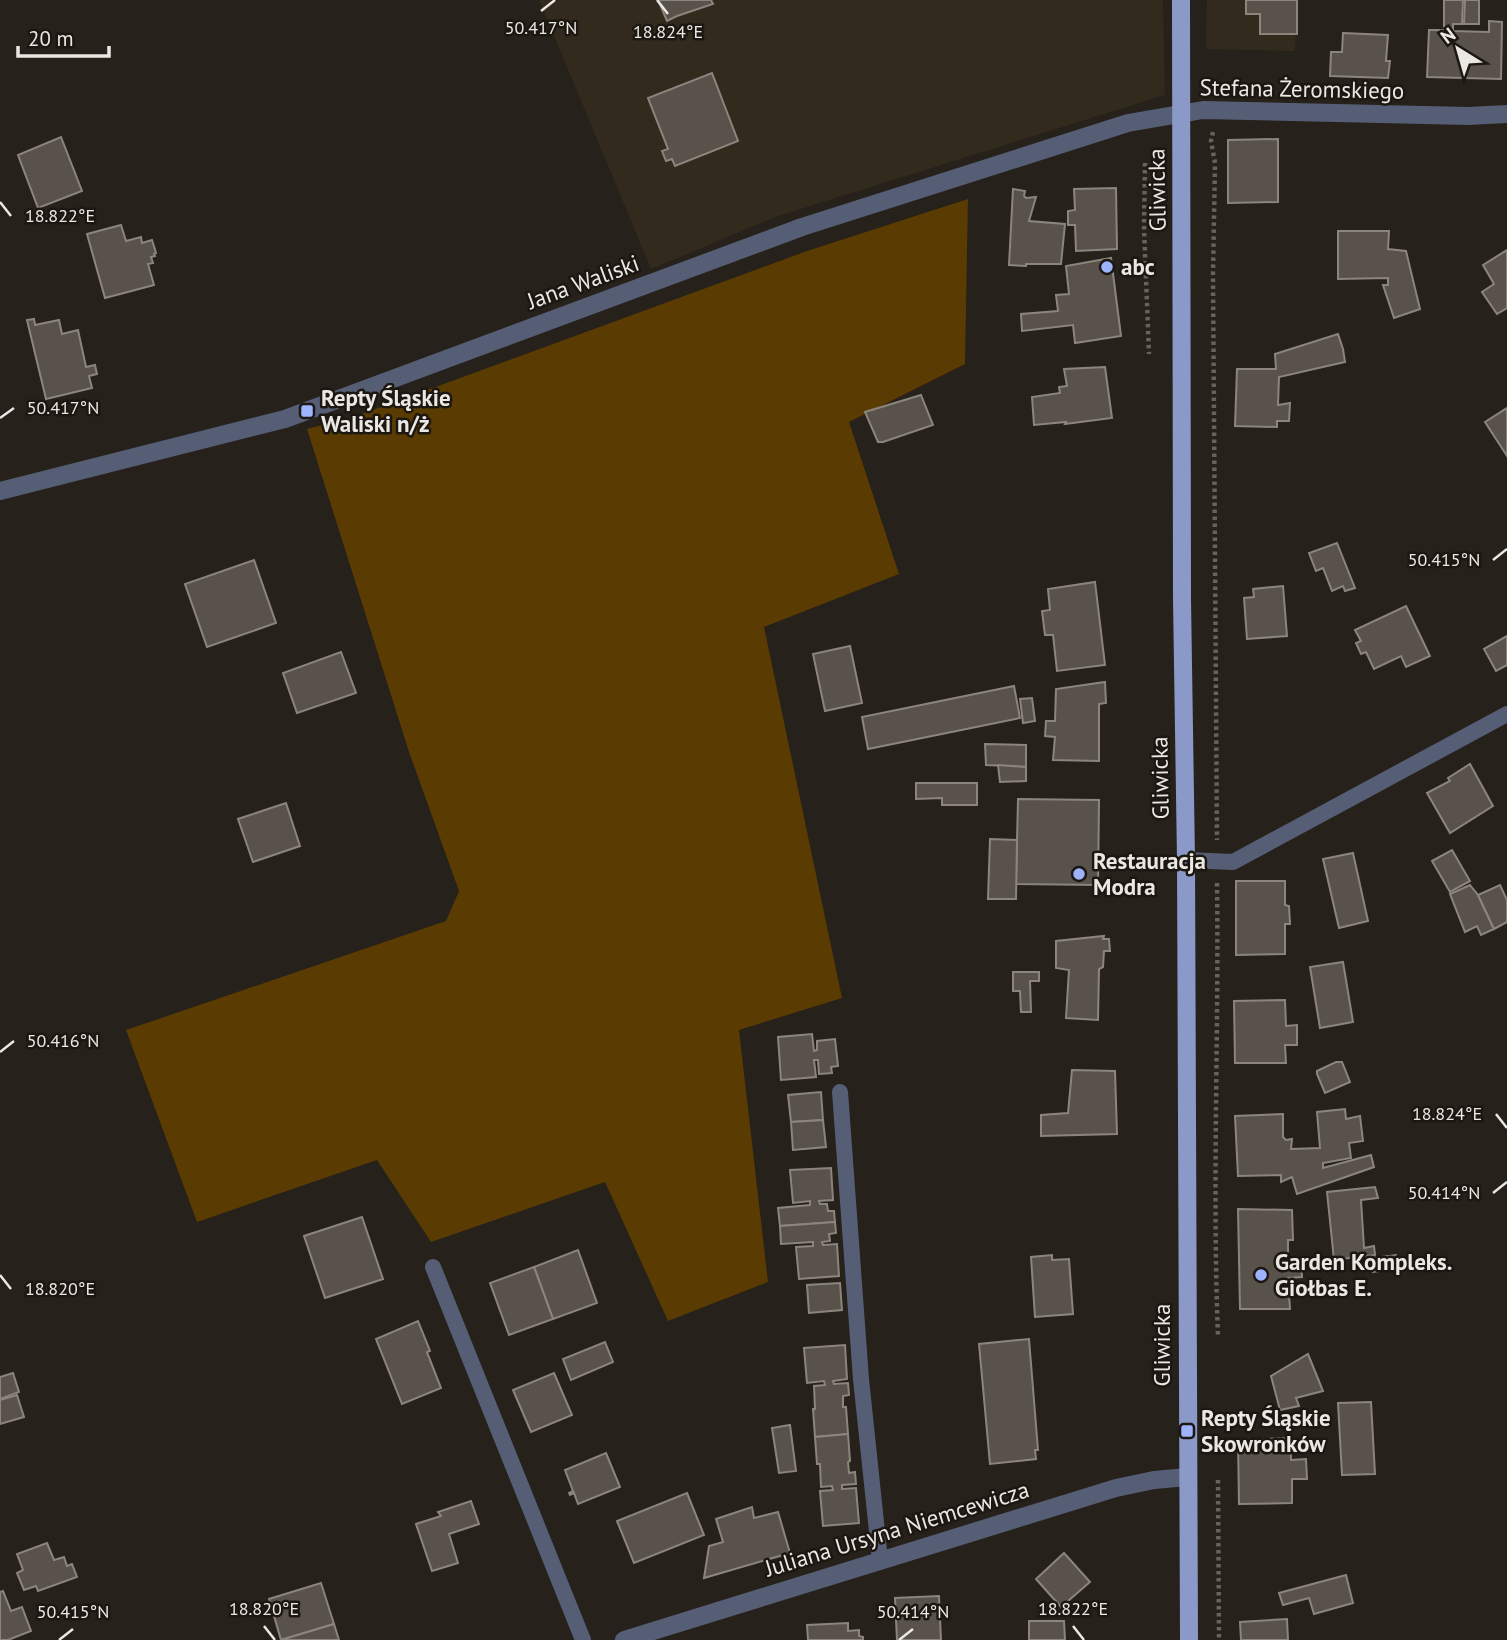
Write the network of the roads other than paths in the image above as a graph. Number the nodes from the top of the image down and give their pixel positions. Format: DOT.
graph roads {
  1 [pos="1181,0"];
  2 [pos="1181,114"];
  3 [pos="1507,114"];
  4 [pos="0,491"];
  5 [pos="1507,715"];
  6 [pos="1186,860"];
  7 [pos="840,1092"];
  8 [pos="433,1267"];
  9 [pos="1188,1477"];
  10 [pos="880,1560"];
  11 [pos="583,1640"];
  12 [pos="624,1640"];
  13 [pos="1189,1640"];
  1 -- 2 [label="main road, Gliwicka"];
  2 -- 3 [label="street, Stefana Żeromskiego"];
  2 -- 4 [label="street, Jana Waliski"];
  2 -- 6 [label="main road, Gliwicka"];
  5 -- 6 [label="lane"];
  6 -- 9 [label="main road, Gliwicka"];
  7 -- 10 [label="lane"];
  8 -- 11 [label="lane"];
  9 -- 10 [label="street, Juliana Ursyna Niemcewicza"];
  9 -- 13 [label="main road, Gliwicka"];
  10 -- 12 [label="street, Juliana Ursyna Niemcewicza"];
}
